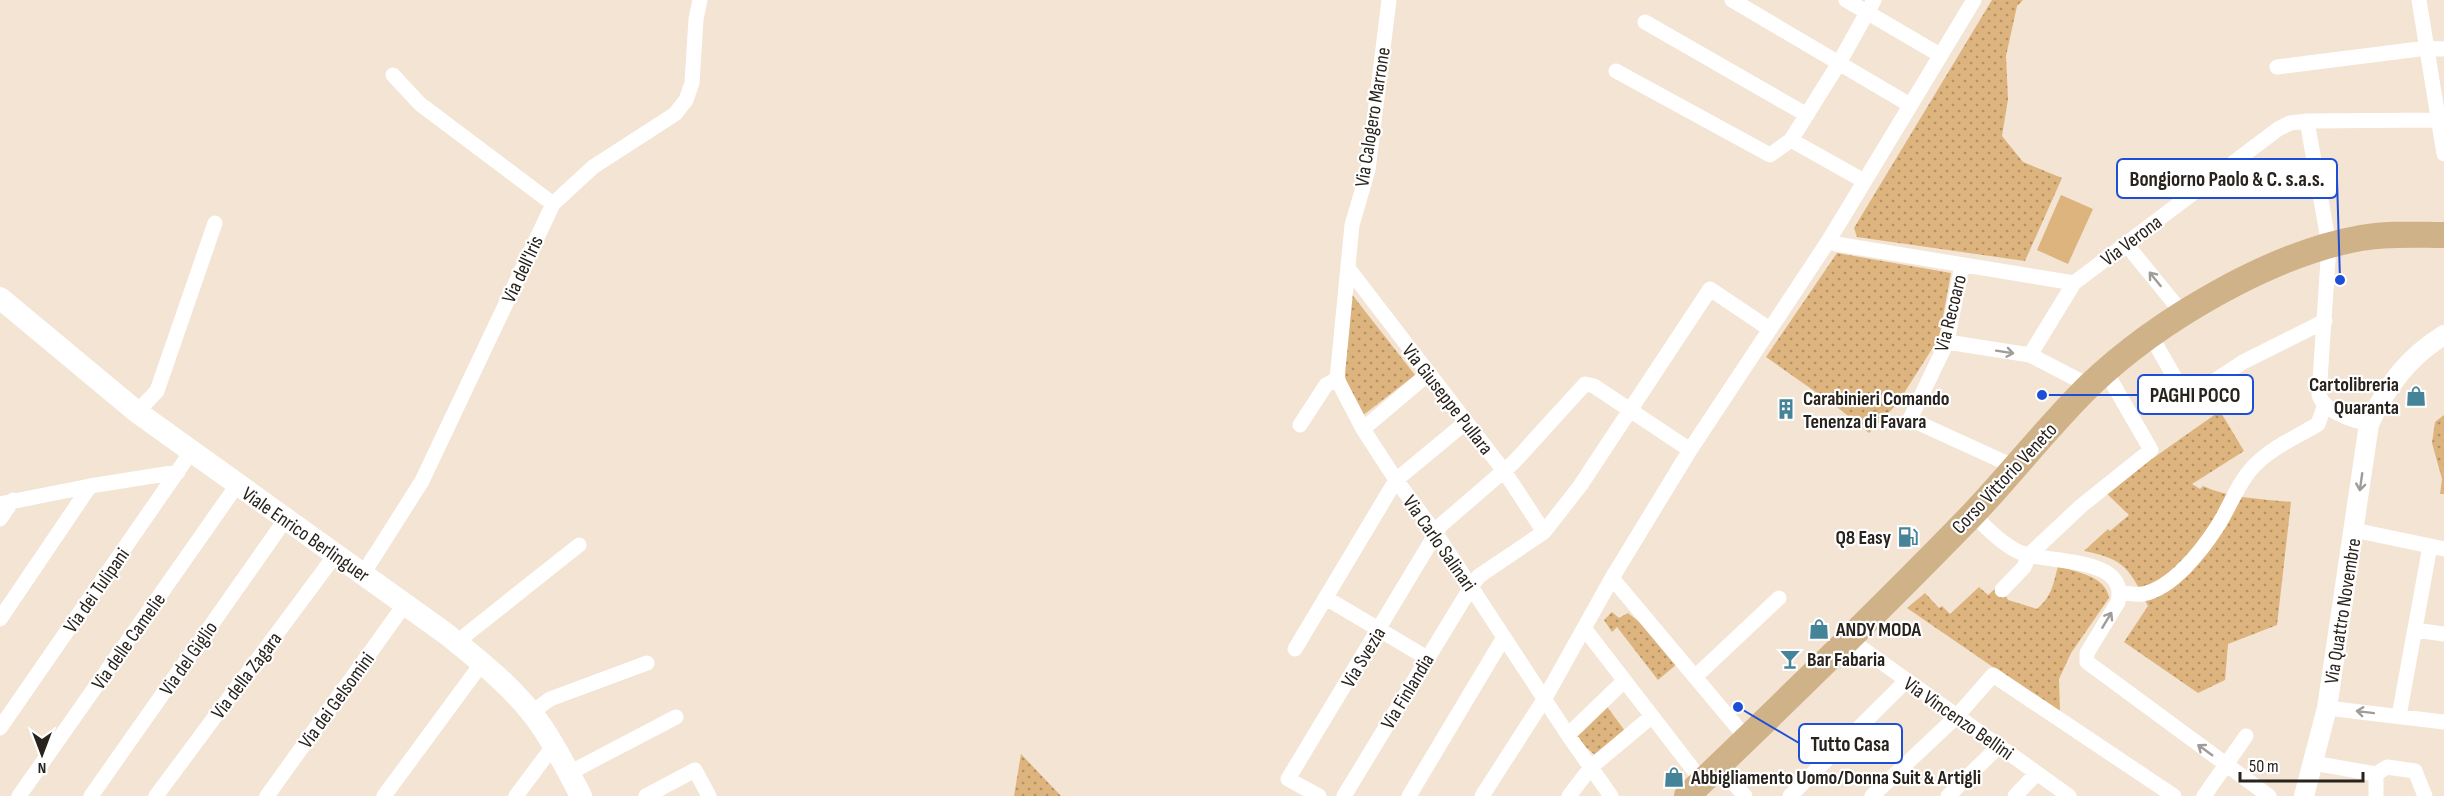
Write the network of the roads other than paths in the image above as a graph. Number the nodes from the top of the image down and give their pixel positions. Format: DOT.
graph roads {
  1 [pos="700,0"];
  2 [pos="1389,0"];
  3 [pos="1732,0"];
  4 [pos="1846,0"];
  5 [pos="2419,0"];
  6 [pos="1968,2"];
  7 [pos="1871,6"];
  8 [pos="1644,22"];
  9 [pos="2427,48"];
  10 [pos="2444,49"];
  11 [pos="1940,55"];
  12 [pos="1839,63"];
  13 [pos="2277,67"];
  14 [pos="1616,71"];
  15 [pos="393,75"];
  16 [pos="1910,105"];
  17 [pos="2440,112"];
  18 [pos="1807,115"];
  19 [pos="2307,121"];
  20 [pos="1791,140"];
  21 [pos="2444,154"];
  22 [pos="1864,181"];
  23 [pos="553,204"];
  24 [pos="215,223"];
  25 [pos="2444,235"];
  26 [pos="1829,240"];
  27 [pos="2126,244"];
  28 [pos="2329,245"];
  29 [pos="1962,266"];
  30 [pos="1348,268"];
  31 [pos="2074,283"];
  32 [pos="0,298"];
  33 [pos="2183,314"];
  34 [pos="2325,321"];
  35 [pos="1768,328"];
  36 [pos="2444,335"];
  37 [pos="2151,336"];
  38 [pos="1947,342"];
  39 [pos="2030,355"];
  40 [pos="1428,374"];
  41 [pos="1337,379"];
  42 [pos="2098,379"];
  43 [pos="2325,404"];
  44 [pos="1629,408"];
  45 [pos="137,412"];
  46 [pos="1466,422"];
  47 [pos="2369,424"];
  48 [pos="1300,425"];
  49 [pos="1363,429"];
  50 [pos="1690,450"];
  51 [pos="191,452"];
  52 [pos="2016,467"];
  53 [pos="1504,471"];
  54 [pos="178,472"];
  55 [pos="1396,480"];
  56 [pos="237,485"];
  57 [pos="90,486"];
  58 [pos="7,502"];
  59 [pos="1972,514"];
  60 [pos="0,519"];
  61 [pos="285,520"];
  62 [pos="2354,530"];
  63 [pos="1544,532"];
  64 [pos="1437,534"];
  65 [pos="579,544"];
  66 [pos="2437,547"];
  67 [pos="336,554"];
  68 [pos="2029,555"];
  69 [pos="363,574"];
  70 [pos="1612,578"];
  71 [pos="1471,587"];
  72 [pos="2002,590"];
  73 [pos="2120,593"];
  74 [pos="1326,598"];
  75 [pos="1779,598"];
  76 [pos="405,604"];
  77 [pos="0,619"];
  78 [pos="1584,628"];
  79 [pos="1379,630"];
  80 [pos="2415,630"];
  81 [pos="2444,633"];
  82 [pos="1504,637"];
  83 [pos="1850,639"];
  84 [pos="458,644"];
  85 [pos="1294,650"];
  86 [pos="1427,658"];
  87 [pos="482,663"];
  88 [pos="647,663"];
  89 [pos="1695,677"];
  90 [pos="1907,680"];
  91 [pos="1624,681"];
  92 [pos="1545,698"];
  93 [pos="2327,708"];
  94 [pos="531,712"];
  95 [pos="1957,716"];
  96 [pos="2399,716"];
  97 [pos="676,717"];
  98 [pos="1651,717"];
  99 [pos="2444,722"];
  100 [pos="0,728"];
  101 [pos="1568,735"];
  102 [pos="2246,736"];
  103 [pos="1747,739"];
  104 [pos="554,745"];
  105 [pos="1999,746"];
  106 [pos="2313,762"];
  107 [pos="2226,765"];
  108 [pos="1591,767"];
  109 [pos="569,772"];
  110 [pos="2037,773"];
  111 [pos="2376,774"];
  112 [pos="1702,781"];
  113 [pos="19,796"];
  114 [pos="90,796"];
  115 [pos="156,796"];
  116 [pos="267,796"];
  117 [pos="384,796"];
  118 [pos="516,796"];
  119 [pos="581,796"];
  120 [pos="646,796"];
  121 [pos="709,796"];
  122 [pos="1319,796"];
  123 [pos="1344,796"];
  124 [pos="1409,796"];
  125 [pos="1482,796"];
  126 [pos="1569,796"];
  127 [pos="1611,796"];
  128 [pos="1745,796"];
  129 [pos="1790,796"];
  130 [pos="1872,796"];
  131 [pos="1948,796"];
  132 [pos="2015,796"];
  133 [pos="2069,796"];
  134 [pos="2174,796"];
  135 [pos="2204,796"];
  136 [pos="2269,796"];
  137 [pos="2304,796"];
  138 [pos="2376,796"];
  139 [pos="2425,796"];
  1 -- 23 [label="street, Via dell'Iris"];
  2 -- 30 [label="street, Via Calogero Marrone"];
  3 -- 12 [label="street"];
  4 -- 7 [label="street"];
  5 -- 9 [label="street"];
  6 -- 11 [label="street"];
  7 -- 11 [label="street"];
  7 -- 12 [label="street"];
  8 -- 18 [label="street"];
  9 -- 10 [label="street"];
  9 -- 13 [label="street"];
  9 -- 17 [label="street"];
  11 -- 16 [label="street"];
  12 -- 16 [label="street"];
  12 -- 18 [label="street"];
  14 -- 20 [label="street"];
  15 -- 23 [label="street"];
  16 -- 22 [label="street"];
  17 -- 19 [label="street, Via Verona"];
  17 -- 21 [label="street"];
  18 -- 20 [label="street"];
  19 -- 27 [label="street, Via Verona"];
  19 -- 28 [label="street"];
  20 -- 22 [label="street"];
  22 -- 26 [label="street"];
  23 -- 69 [label="street, Via dell'Iris"];
  24 -- 45 [label="street"];
  25 -- 28 [label="main road, Corso Vittorio Veneto"];
  26 -- 29 [label="street"];
  26 -- 35 [label="street"];
  27 -- 31 [label="street, Via Verona"];
  33 -- 27 [label="street, one-way"];
  28 -- 33 [label="main road, Corso Vittorio Veneto"];
  28 -- 34 [label="street"];
  29 -- 31 [label="street"];
  29 -- 38 [label="street, Via Recoaro"];
  30 -- 40 [label="street, Via Giuseppe Pullara"];
  30 -- 41 [label="street"];
  31 -- 39 [label="street"];
  32 -- 45 [label="main road, Viale Enrico Berlinguer"];
  33 -- 37 [label="main road, Corso Vittorio Veneto"];
  34 -- 37 [label="street"];
  34 -- 43 [label="street"];
  35 -- 44 [label="street, Via Finlandia"];
  35 -- 50 [label="street"];
  36 -- 47 [label="street, Via Quattro Novembre"];
  37 -- 42 [label="main road, Corso Vittorio Veneto"];
  38 -- 39 [label="street, one-way"];
  38 -- 52 [label="street, Via Recoaro"];
  39 -- 42 [label="street"];
  40 -- 46 [label="street, Via Giuseppe Pullara"];
  40 -- 49 [label="street"];
  41 -- 48 [label="street"];
  41 -- 49 [label="street, Via Carlo Salinari"];
  42 -- 52 [label="main road, Corso Vittorio Veneto"];
  42 -- 68 [label="street"];
  43 -- 47 [label="street"];
  43 -- 73 [label="street"];
  44 -- 50 [label="street"];
  44 -- 53 [label="street, Via Svezia"];
  44 -- 63 [label="street, Via Finlandia"];
  45 -- 51 [label="main road, Viale Enrico Berlinguer"];
  46 -- 53 [label="street, Via Giuseppe Pullara"];
  46 -- 55 [label="street"];
  47 -- 62 [label="street, Via Quattro Novembre, one-way"];
  49 -- 55 [label="street, Via Carlo Salinari"];
  50 -- 70 [label="street"];
  51 -- 54 [label="street, Via dei Tulipani"];
  51 -- 56 [label="main road, Viale Enrico Berlinguer"];
  52 -- 59 [label="main road, Corso Vittorio Veneto"];
  53 -- 63 [label="street, Via Giuseppe Pullara"];
  53 -- 64 [label="street, Via Svezia"];
  54 -- 57 [label="street"];
  54 -- 100 [label="street, Via dei Tulipani"];
  55 -- 64 [label="street, Via Carlo Salinari"];
  55 -- 74 [label="street"];
  56 -- 61 [label="main road, Viale Enrico Berlinguer"];
  56 -- 113 [label="street, Via delle Camelie"];
  57 -- 58 [label="street"];
  57 -- 77 [label="street"];
  58 -- 60 [label="street"];
  59 -- 68 [label="street"];
  59 -- 83 [label="main road, Corso Vittorio Veneto"];
  61 -- 67 [label="main road, Viale Enrico Berlinguer"];
  61 -- 114 [label="street, Via del Giglio"];
  62 -- 66 [label="street"];
  62 -- 93 [label="street, Via Quattro Novembre"];
  63 -- 71 [label="street, Via Finlandia"];
  64 -- 71 [label="street, Via Carlo Salinari"];
  64 -- 79 [label="street, Via Svezia"];
  65 -- 84 [label="street"];
  66 -- 80 [label="street"];
  67 -- 69 [label="main road, Viale Enrico Berlinguer"];
  67 -- 115 [label="street, Via della Zagara"];
  68 -- 72 [label="street"];
  68 -- 73 [label="street"];
  69 -- 76 [label="main road, Viale Enrico Berlinguer"];
  70 -- 78 [label="street"];
  70 -- 89 [label="street"];
  71 -- 82 [label="street, Via Carlo Salinari"];
  71 -- 86 [label="street, Via Finlandia"];
  107 -- 73 [label="street, one-way"];
  74 -- 79 [label="street"];
  74 -- 85 [label="street"];
  75 -- 89 [label="street"];
  76 -- 84 [label="main road, Viale Enrico Berlinguer"];
  76 -- 116 [label="street, Via dei Gelsomini"];
  78 -- 91 [label="street"];
  78 -- 92 [label="street"];
  79 -- 86 [label="street"];
  79 -- 122 [label="street, Via Svezia"];
  80 -- 81 [label="street"];
  80 -- 96 [label="street"];
  82 -- 92 [label="street, Via Carlo Salinari"];
  82 -- 124 [label="street"];
  83 -- 90 [label="street, Via Vincenzo Bellini"];
  83 -- 103 [label="main road, Corso Vittorio Veneto"];
  84 -- 87 [label="main road, Viale Enrico Berlinguer"];
  86 -- 123 [label="street, Via Finlandia"];
  87 -- 94 [label="main road, Viale Enrico Berlinguer"];
  87 -- 117 [label="street"];
  88 -- 94 [label="street"];
  89 -- 103 [label="street"];
  90 -- 95 [label="street, Via Vincenzo Bellini"];
  90 -- 129 [label="street"];
  91 -- 98 [label="street"];
  91 -- 101 [label="street"];
  92 -- 101 [label="street, Via Carlo Salinari"];
  92 -- 125 [label="street"];
  96 -- 93 [label="street, one-way"];
  93 -- 106 [label="street, Via Quattro Novembre"];
  94 -- 104 [label="main road, Viale Enrico Berlinguer"];
  95 -- 105 [label="street, Via Vincenzo Bellini"];
  95 -- 130 [label="street"];
  95 -- 134 [label="street"];
  96 -- 99 [label="street"];
  97 -- 109 [label="street"];
  98 -- 108 [label="street"];
  98 -- 112 [label="street"];
  101 -- 108 [label="street, Via Carlo Salinari"];
  102 -- 107 [label="street"];
  103 -- 112 [label="main road, Corso Vittorio Veneto"];
  104 -- 109 [label="main road, Viale Enrico Berlinguer"];
  104 -- 118 [label="street"];
  105 -- 110 [label="street, Via Vincenzo Bellini"];
  105 -- 131 [label="street"];
  106 -- 111 [label="street"];
  106 -- 137 [label="street, Via Quattro Novembre"];
  107 -- 135 [label="street"];
  107 -- 136 [label="street"];
  108 -- 126 [label="street"];
  108 -- 127 [label="street, Via Carlo Salinari"];
  109 -- 119 [label="main road, Viale Enrico Berlinguer"];
  110 -- 132 [label="street"];
  110 -- 133 [label="street, Via Vincenzo Bellini"];
  111 -- 138 [label="street"];
  111 -- 139 [label="street"];
  112 -- 128 [label="street"];
  120 -- 121 [label="street"];
}
